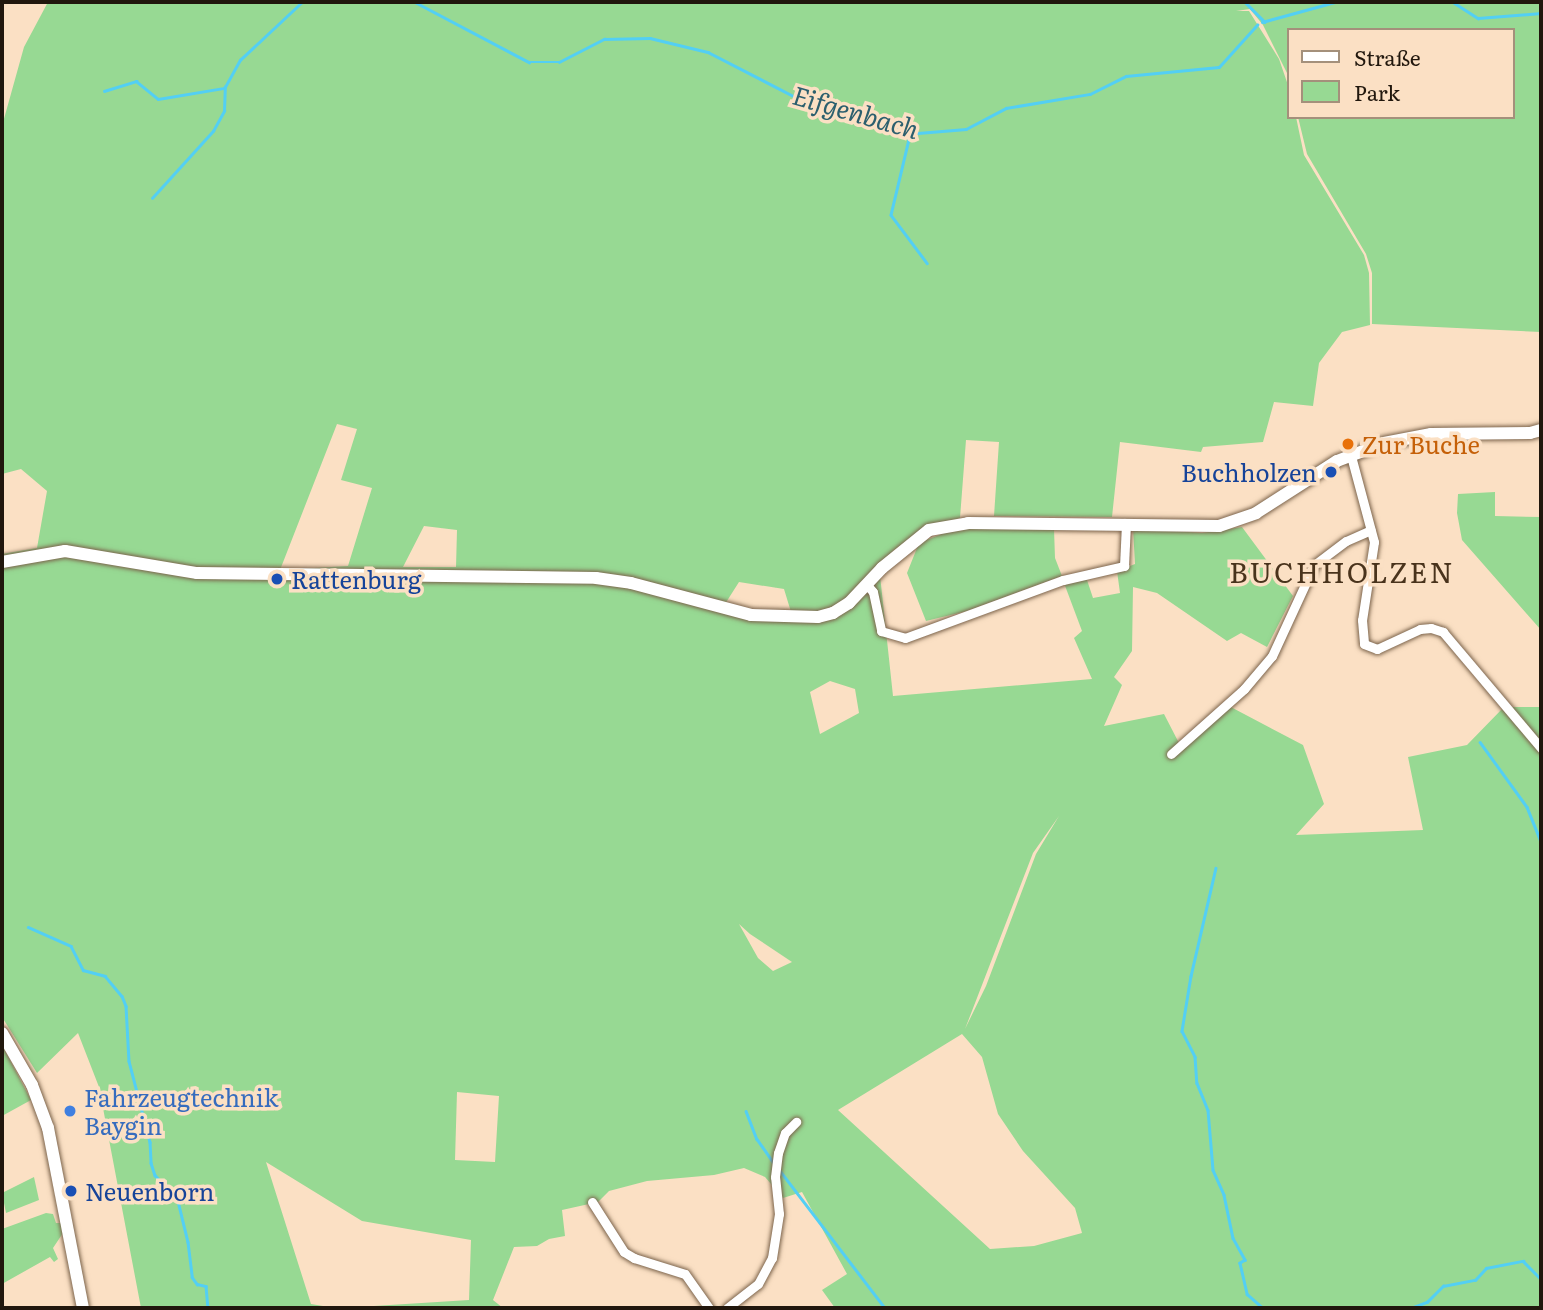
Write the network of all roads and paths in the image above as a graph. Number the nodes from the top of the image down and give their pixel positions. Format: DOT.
graph roads {
  1 [pos="1541,430"];
  2 [pos="1351,456"];
  3 [pos="1126,523"];
  4 [pos="1371,530"];
  5 [pos="2,562"];
  6 [pos="867,585"];
  7 [pos="1541,748"];
  8 [pos="1171,754"];
  9 [pos="2,1033"];
  10 [pos="796,1122"];
  11 [pos="592,1202"];
  12 [pos="83,1308"];
  13 [pos="709,1308"];
  14 [pos="727,1308"];
  1 -- 2 [label="street"];
  2 -- 3 [label="street"];
  2 -- 4 [label="street"];
  3 -- 6 [label="street"];
  3 -- 6 [label="street"];
  4 -- 7 [label="street"];
  4 -- 8 [label="street"];
  5 -- 6 [label="street"];
  9 -- 12 [label="street"];
  10 -- 14 [label="street"];
  11 -- 13 [label="street"];
}
